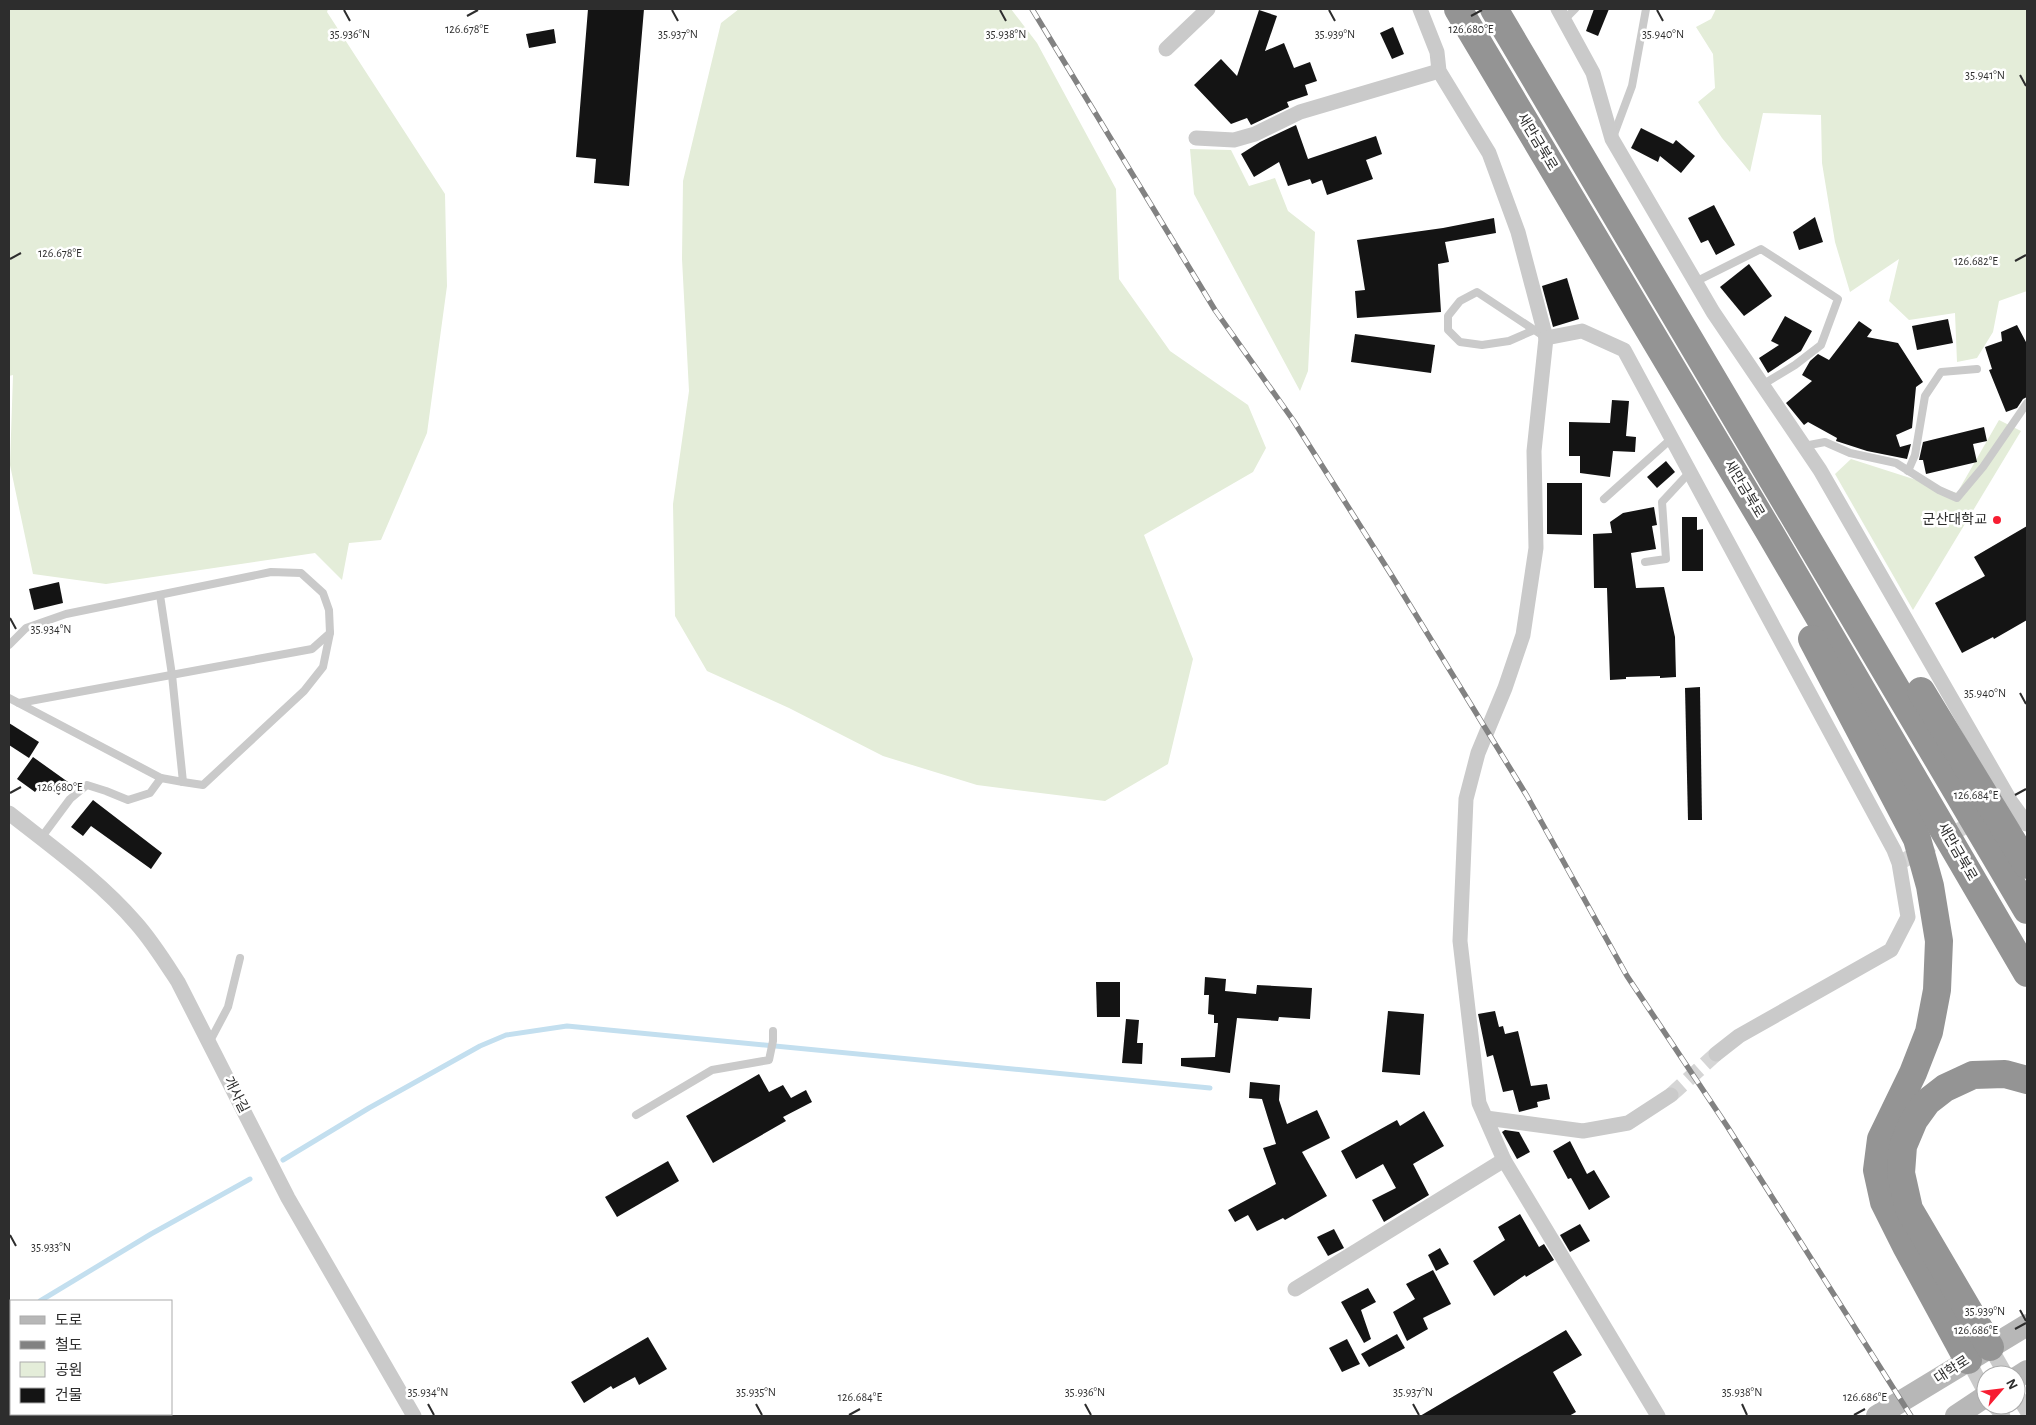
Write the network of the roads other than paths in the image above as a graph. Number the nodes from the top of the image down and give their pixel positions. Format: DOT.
graph roads {
  1 [pos="1208,9"];
  2 [pos="1420,9"];
  3 [pos="1458,9"];
  4 [pos="1494,9"];
  5 [pos="1575,9"];
  6 [pos="1646,9"];
  7 [pos="1561,14"];
  8 [pos="1166,49"];
  9 [pos="1439,71"];
  10 [pos="1196,138"];
  11 [pos="1612,139"];
  12 [pos="1695,282"];
  13 [pos="1540,334"];
  14 [pos="1977,369"];
  15 [pos="1762,385"];
  16 [pos="2027,403"];
  17 [pos="1671,439"];
  18 [pos="1804,446"];
  19 [pos="1908,470"];
  20 [pos="1689,473"];
  21 [pos="1604,499"];
  22 [pos="1770,533"];
  23 [pos="1644,562"];
  24 [pos="1838,590"];
  25 [pos="160,595"];
  26 [pos="330,633"];
  27 [pos="9,644"];
  28 [pos="172,675"];
  29 [pos="9,698"];
  30 [pos="18,704"];
  31 [pos="161,778"];
  32 [pos="183,782"];
  33 [pos="9,813"];
  34 [pos="2027,824"];
  35 [pos="41,838"];
  36 [pos="2027,865"];
  37 [pos="2027,910"];
  38 [pos="240,958"];
  39 [pos="2027,973"];
  40 [pos="773,1031"];
  41 [pos="209,1043"];
  42 [pos="1716,1054"];
  43 [pos="2027,1080"];
  44 [pos="1671,1095"];
  45 [pos="636,1115"];
  46 [pos="1486,1118"];
  47 [pos="1504,1160"];
  48 [pos="1295,1289"];
  49 [pos="2027,1325"];
  50 [pos="1979,1353"];
  51 [pos="1981,1365"];
  52 [pos="1994,1365"];
  53 [pos="1976,1402"];
  54 [pos="414,1416"];
  55 [pos="1658,1416"];
  56 [pos="1877,1416"];
  57 [pos="1956,1416"];
  1 -- 8 [label="street"];
  2 -- 9 [label="street"];
  3 -- 22 [label="highway, 새만금북로"];
  4 -- 24 [label="highway"];
  5 -- 7 [label="lane"];
  6 -- 11 [label="lane"];
  7 -- 11 [label="street"];
  9 -- 10 [label="street"];
  9 -- 13 [label="street"];
  11 -- 12 [label="street"];
  12 -- 15 [label="street"];
  12 -- 15 [label="lane"];
  13 -- 13 [label="lane"];
  13 -- 17 [label="street"];
  13 -- 46 [label="street"];
  14 -- 19 [label="lane"];
  15 -- 18 [label="street"];
  16 -- 19 [label="lane"];
  17 -- 20 [label="street"];
  17 -- 21 [label="lane"];
  18 -- 19 [label="lane"];
  18 -- 34 [label="street"];
  20 -- 23 [label="lane"];
  20 -- 42 [label="street"];
  22 -- 39 [label="highway, 새만금북로"];
  22 -- 50 [label="highway"];
  24 -- 36 [label="highway, bridge"];
  24 -- 37 [label="highway"];
  25 -- 26 [label="lane"];
  25 -- 27 [label="lane"];
  25 -- 28 [label="lane"];
  26 -- 28 [label="lane"];
  26 -- 32 [label="lane"];
  28 -- 30 [label="lane"];
  28 -- 32 [label="lane"];
  29 -- 30 [label="lane"];
  30 -- 31 [label="lane"];
  31 -- 32 [label="lane"];
  31 -- 35 [label="lane"];
  33 -- 35 [label="street, 개사길"];
  35 -- 41 [label="street, 개사길"];
  38 -- 41 [label="lane"];
  40 -- 45 [label="lane"];
  41 -- 54 [label="street, 개사길"];
  43 -- 50 [label="highway"];
  44 -- 46 [label="street"];
  46 -- 47 [label="street"];
  47 -- 48 [label="street"];
  47 -- 55 [label="street"];
  49 -- 50 [label="street, 대학로"];
  50 -- 51 [label="street"];
  50 -- 52 [label="street"];
  50 -- 56 [label="street, 대학로"];
  53 -- 57 [label="street"];
}
